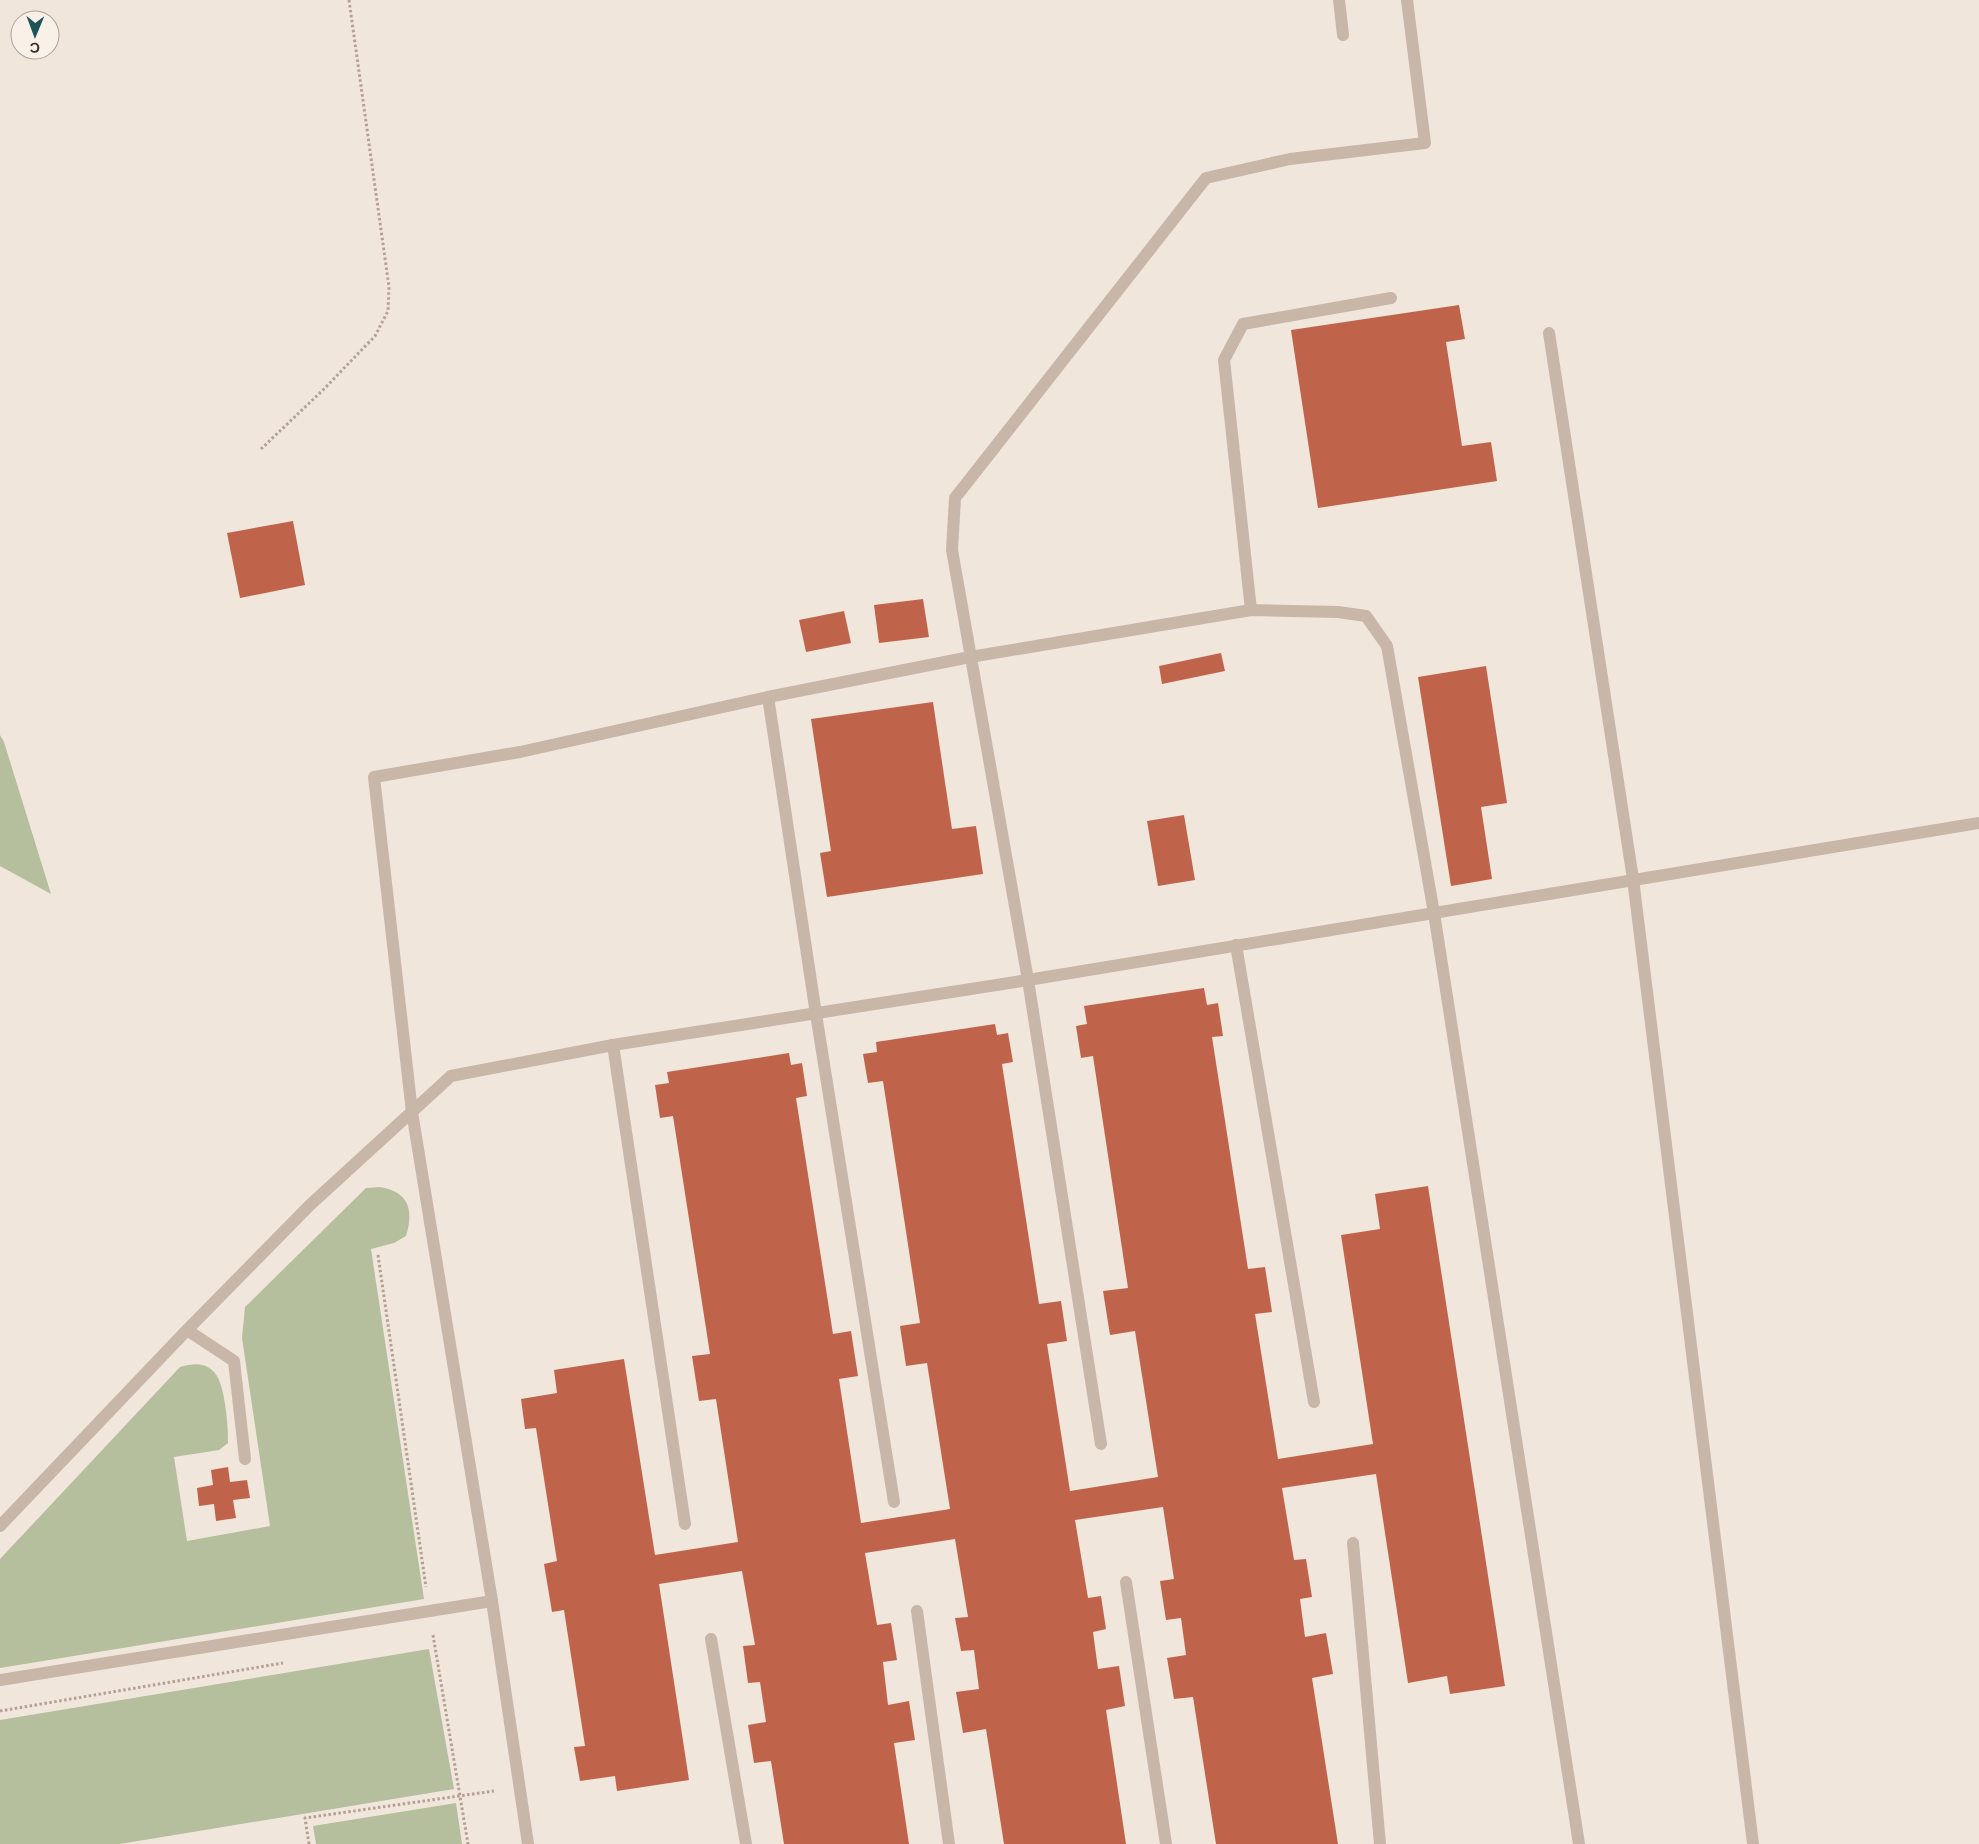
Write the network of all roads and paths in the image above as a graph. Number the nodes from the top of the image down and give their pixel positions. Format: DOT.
graph roads {
  1 [pos="348,0"];
  2 [pos="1339,0"];
  3 [pos="1407,0"];
  4 [pos="1343,35"];
  5 [pos="1391,298"];
  6 [pos="1549,333"];
  7 [pos="261,449"];
  8 [pos="1251,610"];
  9 [pos="970,657"];
  10 [pos="768,696"];
  11 [pos="1979,823"];
  12 [pos="1633,879"];
  13 [pos="1434,913"];
  14 [pos="1236,945"];
  15 [pos="1028,980"];
  16 [pos="816,1014"];
  17 [pos="613,1045"];
  18 [pos="412,1112"];
  19 [pos="378,1256"];
  20 [pos="187,1330"];
  21 [pos="1314,1402"];
  22 [pos="1102,1444"];
  23 [pos="245,1459"];
  24 [pos="894,1502"];
  25 [pos="685,1524"];
  26 [pos="0,1526"];
  27 [pos="1353,1543"];
  28 [pos="1126,1582"];
  29 [pos="492,1601"];
  30 [pos="430,1611"];
  31 [pos="917,1611"];
  32 [pos="443,1636"];
  33 [pos="434,1638"];
  34 [pos="711,1639"];
  35 [pos="424,1640"];
  36 [pos="286,1663"];
  37 [pos="0,1680"];
  38 [pos="0,1711"];
  39 [pos="520,1787"];
  40 [pos="460,1796"];
  41 [pos="310,1844"];
  42 [pos="468,1844"];
  43 [pos="528,1844"];
  44 [pos="746,1844"];
  45 [pos="949,1844"];
  46 [pos="1166,1844"];
  47 [pos="1380,1844"];
  48 [pos="1579,1844"];
  49 [pos="1753,1844"];
  1 -- 7 [label="path"];
  2 -- 4 [label="lane"];
  3 -- 9 [label="lane"];
  5 -- 8 [label="lane"];
  6 -- 12 [label="lane"];
  8 -- 9 [label="lane"];
  8 -- 13 [label="lane"];
  9 -- 10 [label="lane"];
  9 -- 15 [label="lane"];
  10 -- 16 [label="lane"];
  10 -- 18 [label="lane"];
  11 -- 12 [label="lane"];
  12 -- 13 [label="lane"];
  12 -- 49 [label="lane"];
  13 -- 14 [label="lane"];
  13 -- 48 [label="lane"];
  14 -- 15 [label="lane"];
  14 -- 21 [label="lane"];
  15 -- 16 [label="lane"];
  15 -- 22 [label="lane"];
  16 -- 17 [label="lane"];
  16 -- 24 [label="lane"];
  17 -- 18 [label="lane"];
  17 -- 25 [label="lane"];
  18 -- 20 [label="lane"];
  18 -- 29 [label="lane"];
  19 -- 30 [label="path"];
  20 -- 23 [label="lane"];
  20 -- 26 [label="lane"];
  27 -- 47 [label="lane"];
  28 -- 46 [label="lane"];
  29 -- 30 [label="lane"];
  29 -- 39 [label="lane"];
  30 -- 33 [label="path"];
  30 -- 37 [label="lane"];
  31 -- 45 [label="lane"];
  32 -- 33 [label="path"];
  33 -- 35 [label="path"];
  33 -- 40 [label="path"];
  34 -- 44 [label="lane"];
  36 -- 38 [label="path"];
  39 -- 40 [label="path"];
  39 -- 43 [label="lane"];
  40 -- 41 [label="path"];
  40 -- 42 [label="path"];
}
